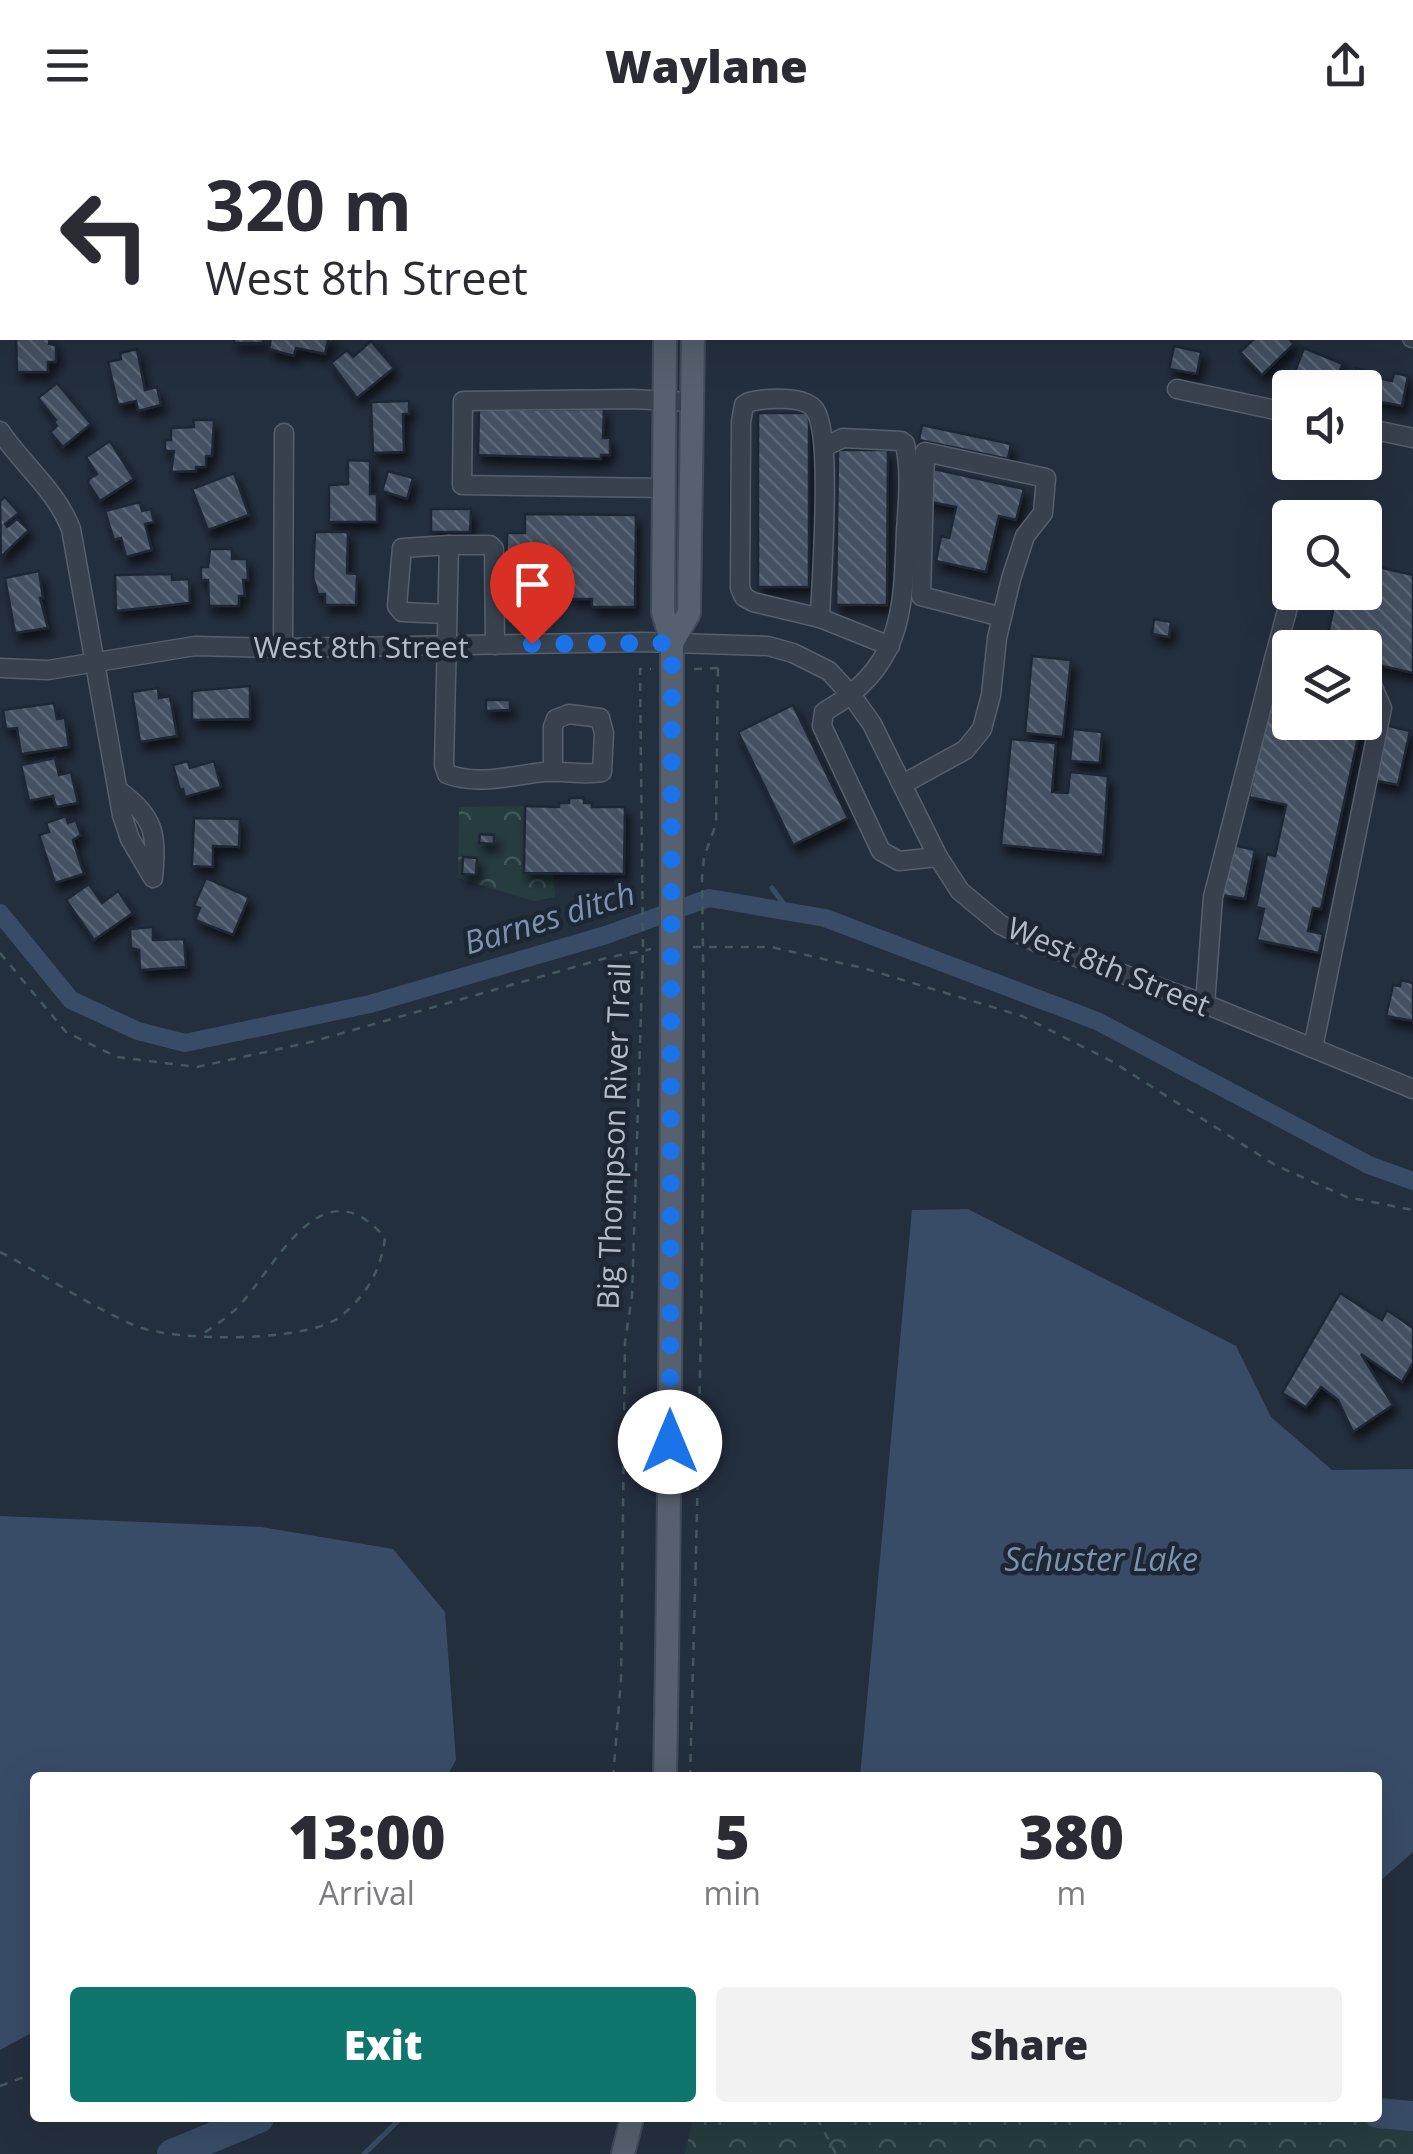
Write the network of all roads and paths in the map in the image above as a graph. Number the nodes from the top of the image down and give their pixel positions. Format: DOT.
graph roads {
  1 [pos="666,340"];
  2 [pos="694,340"];
  3 [pos="1178,390"];
  4 [pos="665,401"];
  5 [pos="692,402"];
  6 [pos="1272,408"];
  7 [pos="0,431"];
  8 [pos="1382,432"];
  9 [pos="284,433"];
  10 [pos="1413,438"];
  11 [pos="824,447"];
  12 [pos="664,488"];
  13 [pos="448,545"];
  14 [pos="446,614"];
  15 [pos="1002,617"];
  16 [pos="820,618"];
  17 [pos="672,643"];
  18 [pos="706,643"];
  19 [pos="495,645"];
  20 [pos="446,646"];
  21 [pos="890,646"];
  22 [pos="283,648"];
  23 [pos="94,662"];
  24 [pos="0,668"];
  25 [pos="1272,695"];
  26 [pos="852,696"];
  27 [pos="1376,740"];
  28 [pos="553,772"];
  29 [pos="903,784"];
  30 [pos="118,790"];
  31 [pos="938,857"];
  32 [pos="643,884"];
  33 [pos="672,945"];
  34 [pos="702,948"];
  35 [pos="643,950"];
  36 [pos="0,954"];
  37 [pos="1205,1004"];
  38 [pos="1313,1048"];
  39 [pos="1413,1089"];
  40 [pos="1413,1210"];
  41 [pos="0,1252"];
  42 [pos="200,1336"];
  43 [pos="613,1772"];
  44 [pos="664,1772"];
  45 [pos="690,1772"];
  46 [pos="30,2076"];
  47 [pos="0,2086"];
  48 [pos="631,2122"];
  49 [pos="819,2122"];
  50 [pos="623,2154"];
  51 [pos="836,2154"];
  1 -- 4 [label="main road"];
  2 -- 5 [label="main road"];
  3 -- 6 [label="street"];
  4 -- 5 [label="street"];
  4 -- 12 [label="main road"];
  4 -- 12 [label="street"];
  5 -- 17 [label="main road"];
  7 -- 23 [label="street"];
  8 -- 10 [label="street"];
  9 -- 22 [label="street"];
  11 -- 16 [label="street"];
  11 -- 16 [label="street"];
  11 -- 21 [label="street"];
  12 -- 17 [label="main road"];
  13 -- 14 [label="street"];
  13 -- 14 [label="street"];
  13 -- 19 [label="street"];
  14 -- 20 [label="street"];
  15 -- 15 [label="street"];
  15 -- 29 [label="street"];
  16 -- 21 [label="street"];
  17 -- 18 [label="street, West 8th Street"];
  17 -- 19 [label="street, West 8th Street"];
  17 -- 33 [label="main road"];
  18 -- 26 [label="street, West 8th Street"];
  18 -- 34 [label="path"];
  19 -- 20 [label="street, West 8th Street"];
  20 -- 22 [label="street, West 8th Street"];
  20 -- 28 [label="street"];
  21 -- 26 [label="street"];
  22 -- 23 [label="street, West 8th Street"];
  23 -- 24 [label="street, West 8th Street"];
  23 -- 30 [label="street"];
  25 -- 37 [label="street"];
  26 -- 29 [label="street, West 8th Street"];
  26 -- 31 [label="street"];
  27 -- 38 [label="street"];
  29 -- 31 [label="street, West 8th Street"];
  31 -- 37 [label="street, West 8th Street"];
  32 -- 35 [label="path"];
  33 -- 34 [label="path"];
  33 -- 44 [label="main road"];
  34 -- 40 [label="path"];
  34 -- 45 [label="path"];
  35 -- 36 [label="path, Big Thompson River Trail"];
  35 -- 43 [label="path, Big Thompson River Trail"];
  37 -- 38 [label="street, West 8th Street"];
  38 -- 39 [label="street, West 8th Street"];
  41 -- 42 [label="path"];
  42 -- 42 [label="path"];
  46 -- 47 [label="path"];
  48 -- 50 [label="main road"];
  49 -- 51 [label="path"];
}
